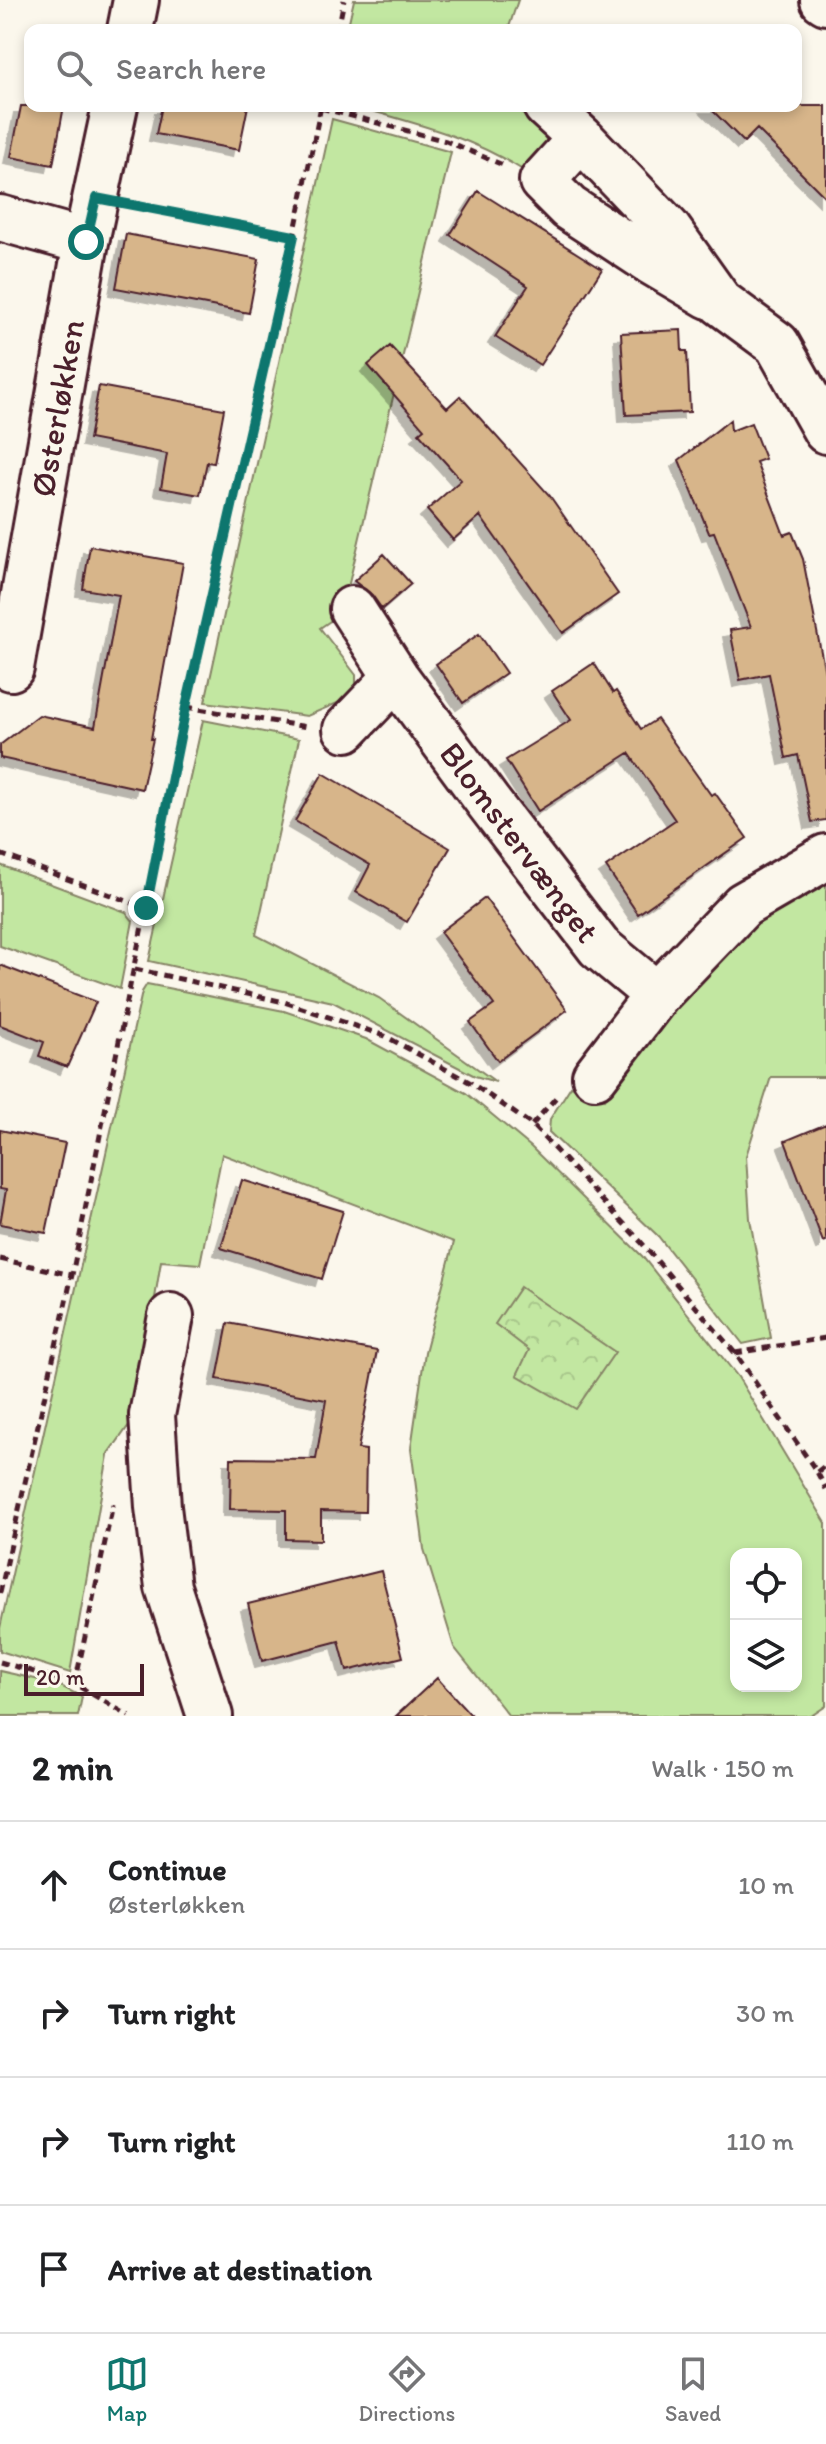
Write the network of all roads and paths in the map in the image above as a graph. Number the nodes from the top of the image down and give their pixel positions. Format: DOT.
graph roads {
  1 [pos="136,0"];
  2 [pos="344,0"];
  3 [pos="131,24"];
  4 [pos="339,24"];
  5 [pos="114,112"];
  6 [pos="320,112"];
  7 [pos="339,112"];
  8 [pos="553,112"];
  9 [pos="581,138"];
  10 [pos="542,181"];
  11 [pos="96,198"];
  12 [pos="0,218"];
  13 [pos="294,236"];
  14 [pos="86,242"];
  15 [pos="720,302"];
  16 [pos="826,431"];
  17 [pos="352,609"];
  18 [pos="11,668"];
  19 [pos="396,677"];
  20 [pos="346,729"];
  21 [pos="0,854"];
  22 [pos="826,857"];
  23 [pos="146,908"];
  24 [pos="135,969"];
  25 [pos="657,995"];
  26 [pos="595,1076"];
  27 [pos="0,1259"];
  28 [pos="72,1275"];
  29 [pos="171,1316"];
  30 [pos="826,1338"];
  31 [pos="735,1353"];
  32 [pos="826,1465"];
  33 [pos="817,1472"];
  34 [pos="116,1489"];
  35 [pos="826,1489"];
  36 [pos="0,1593"];
  37 [pos="0,1662"];
  38 [pos="75,1684"];
  39 [pos="129,1716"];
  40 [pos="210,1716"];
  1 -- 3 [label="street"];
  2 -- 4 [label="path"];
  5 -- 11 [label="street, Østerløkken"];
  6 -- 13 [label="path"];
  7 -- 10 [label="path"];
  8 -- 9 [label="street"];
  9 -- 10 [label="street"];
  9 -- 15 [label="street"];
  10 -- 15 [label="street"];
  11 -- 13 [label="path"];
  11 -- 14 [label="street, Østerløkken"];
  12 -- 14 [label="street"];
  13 -- 23 [label="path"];
  14 -- 18 [label="street, Østerløkken"];
  15 -- 16 [label="street"];
  17 -- 19 [label="street, Blomstervænget"];
  19 -- 20 [label="street"];
  19 -- 25 [label="street, Blomstervænget"];
  21 -- 23 [label="path"];
  22 -- 25 [label="street"];
  23 -- 24 [label="path"];
  24 -- 28 [label="path"];
  24 -- 31 [label="path"];
  25 -- 26 [label="street"];
  27 -- 28 [label="path"];
  28 -- 36 [label="path"];
  29 -- 40 [label="street"];
  30 -- 31 [label="path"];
  31 -- 33 [label="path"];
  32 -- 33 [label="path"];
  33 -- 35 [label="path"];
  34 -- 38 [label="path"];
  37 -- 38 [label="path"];
  38 -- 39 [label="path"];
}
